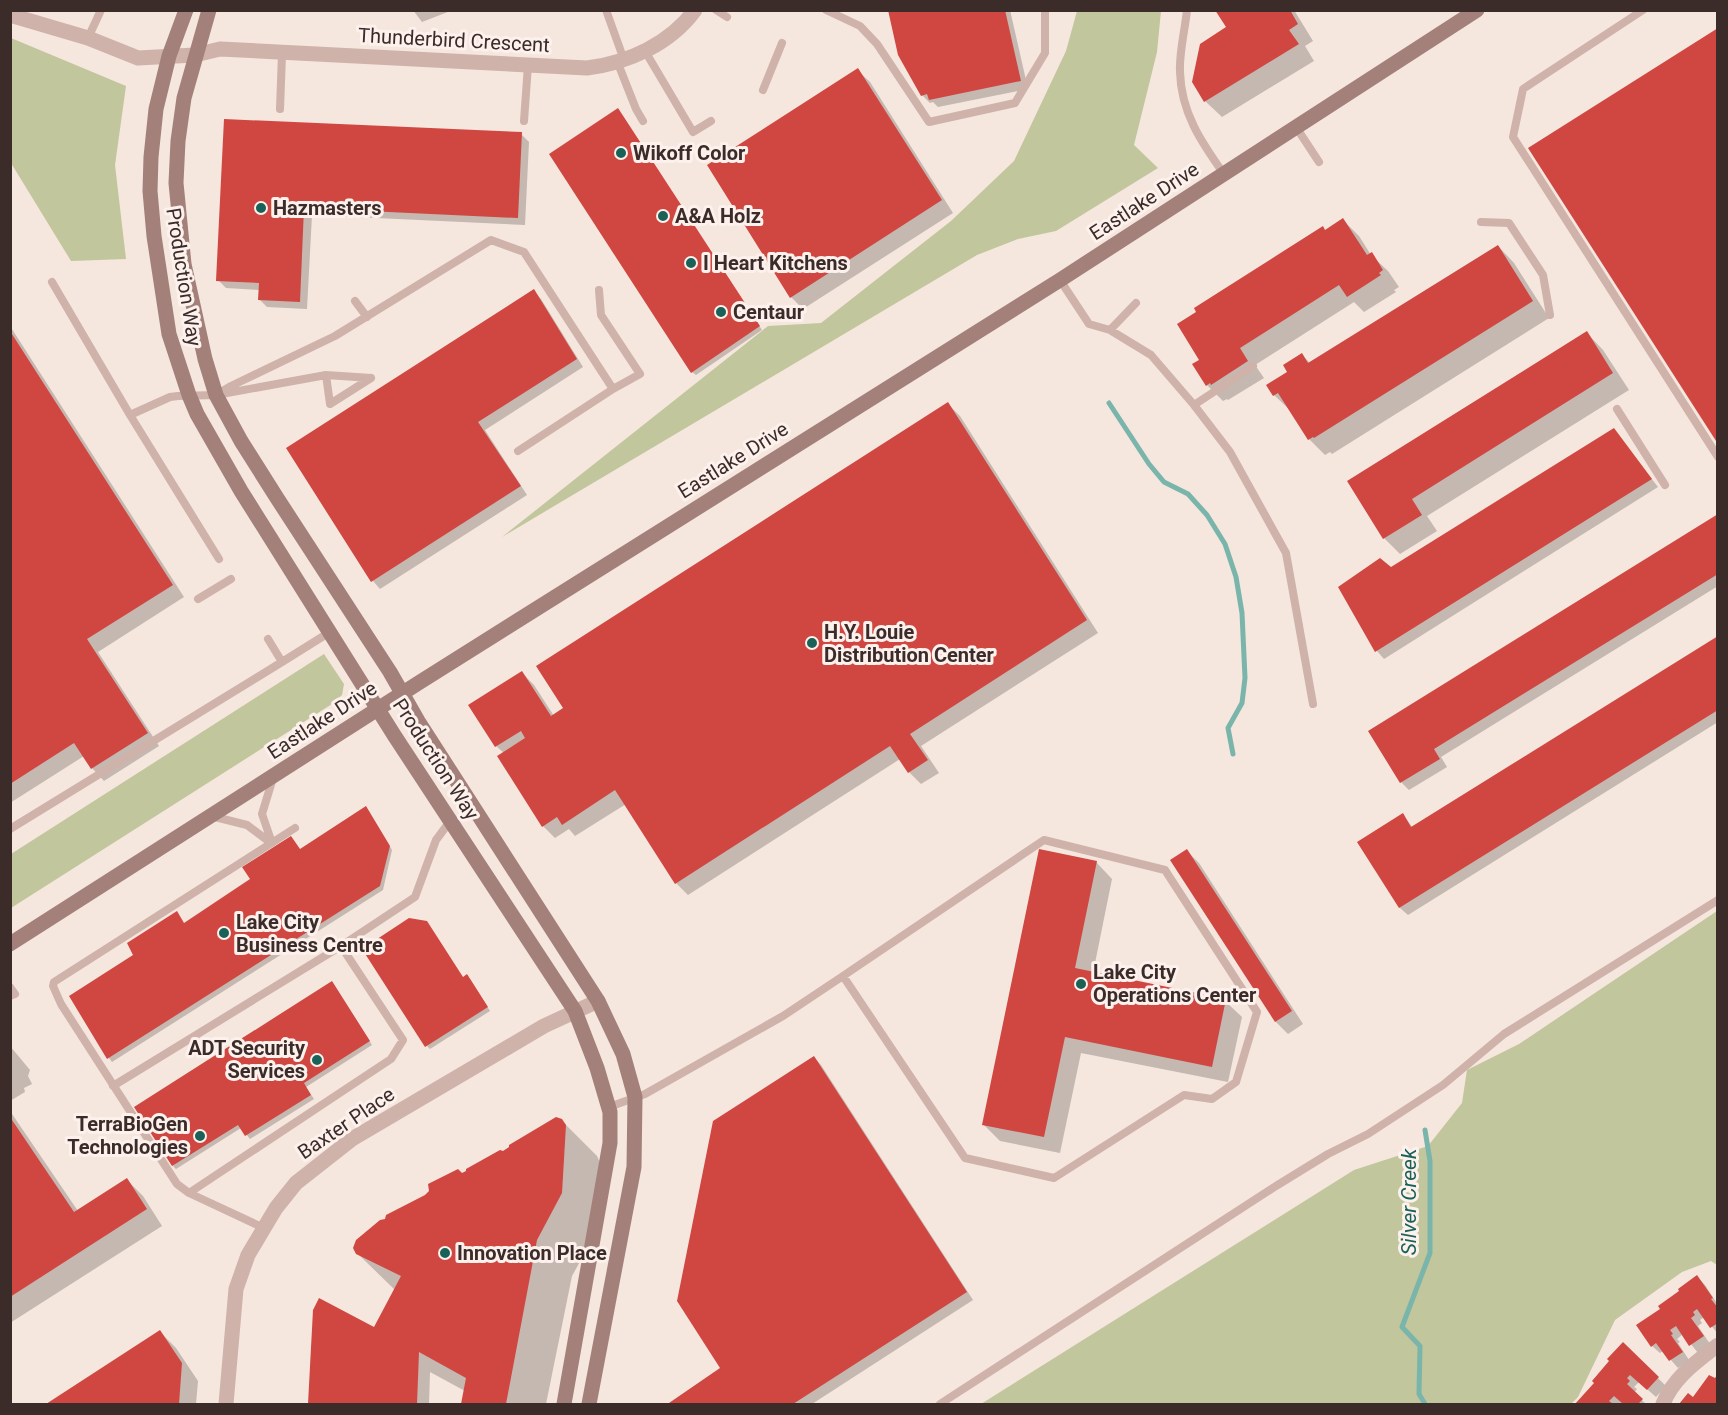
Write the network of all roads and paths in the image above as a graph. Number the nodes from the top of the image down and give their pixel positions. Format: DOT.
graph roads {
  1 [pos="101,10"];
  2 [pos="186,10"];
  3 [pos="209,10"];
  4 [pos="606,10"];
  5 [pos="695,10"];
  6 [pos="716,10"];
  7 [pos="826,10"];
  8 [pos="1045,10"];
  9 [pos="1187,10"];
  10 [pos="1477,10"];
  11 [pos="1643,10"];
  12 [pos="10,15"];
  13 [pos="727,17"];
  14 [pos="88,38"];
  15 [pos="783,43"];
  16 [pos="645,51"];
  17 [pos="282,54"];
  18 [pos="195,55"];
  19 [pos="170,56"];
  20 [pos="621,60"];
  21 [pos="528,65"];
  22 [pos="763,90"];
  23 [pos="280,109"];
  24 [pos="524,120"];
  25 [pos="643,121"];
  26 [pos="711,121"];
  27 [pos="1296,127"];
  28 [pos="1318,162"];
  29 [pos="1224,174"];
  30 [pos="1481,222"];
  31 [pos="1060,280"];
  32 [pos="52,282"];
  33 [pos="599,290"];
  34 [pos="355,301"];
  35 [pos="1136,303"];
  36 [pos="1550,315"];
  37 [pos="367,317"];
  38 [pos="1110,330"];
  39 [pos="1253,366"];
  40 [pos="326,375"];
  41 [pos="614,389"];
  42 [pos="189,395"];
  43 [pos="216,395"];
  44 [pos="1194,405"];
  45 [pos="1617,409"];
  46 [pos="130,415"];
  47 [pos="518,451"];
  48 [pos="1718,457"];
  49 [pos="1665,485"];
  50 [pos="219,559"];
  51 [pos="231,579"];
  52 [pos="198,599"];
  53 [pos="330,632"];
  54 [pos="268,639"];
  55 [pos="282,662"];
  56 [pos="402,694"];
  57 [pos="1313,704"];
  58 [pos="379,709"];
  59 [pos="274,776"];
  60 [pos="211,816"];
  61 [pos="451,819"];
  62 [pos="295,828"];
  63 [pos="10,829"];
  64 [pos="272,843"];
  65 [pos="1718,900"];
  66 [pos="10,944"];
  67 [pos="341,946"];
  68 [pos="843,976"];
  69 [pos="10,987"];
  70 [pos="10,996"];
  71 [pos="597,1001"];
  72 [pos="575,1011"];
  73 [pos="113,1086"];
  74 [pos="634,1097"];
  75 [pos="609,1107"];
  76 [pos="189,1193"];
  77 [pos="264,1228"];
  78 [pos="1718,1345"];
  79 [pos="226,1404"];
  80 [pos="564,1404"];
  81 [pos="589,1404"];
  82 [pos="940,1404"];
  83 [pos="1663,1404"];
  1 -- 14 [label="lane"];
  2 -- 19 [label="street, Production Way"];
  3 -- 18 [label="street, Production Way"];
  4 -- 20 [label="lane"];
  5 -- 16 [label="street, Thunderbird Crescent"];
  6 -- 13 [label="lane"];
  7 -- 8 [label="lane"];
  9 -- 29 [label="lane"];
  10 -- 27 [label="street, Eastlake Drive"];
  11 -- 48 [label="lane"];
  12 -- 14 [label="street, Thunderbird Crescent"];
  14 -- 19 [label="street, Thunderbird Crescent"];
  15 -- 22 [label="lane"];
  16 -- 20 [label="street, Thunderbird Crescent"];
  16 -- 26 [label="lane"];
  17 -- 18 [label="street, Thunderbird Crescent"];
  17 -- 21 [label="street, Thunderbird Crescent"];
  17 -- 23 [label="lane"];
  18 -- 19 [label="street, Thunderbird Crescent"];
  18 -- 43 [label="street, Production Way"];
  19 -- 42 [label="street, Production Way"];
  20 -- 21 [label="street, Thunderbird Crescent"];
  20 -- 25 [label="lane"];
  21 -- 24 [label="lane"];
  27 -- 28 [label="lane"];
  27 -- 29 [label="street, Eastlake Drive"];
  29 -- 31 [label="street, Eastlake Drive"];
  30 -- 36 [label="lane"];
  31 -- 38 [label="lane"];
  31 -- 56 [label="street, Eastlake Drive"];
  32 -- 46 [label="lane"];
  33 -- 41 [label="lane"];
  34 -- 37 [label="lane"];
  35 -- 38 [label="lane"];
  37 -- 41 [label="lane"];
  37 -- 43 [label="lane"];
  38 -- 44 [label="lane"];
  39 -- 44 [label="lane"];
  40 -- 40 [label="lane"];
  40 -- 43 [label="lane"];
  41 -- 47 [label="lane"];
  42 -- 43 [label="lane"];
  42 -- 46 [label="lane"];
  42 -- 53 [label="street, Production Way"];
  43 -- 56 [label="street, Production Way"];
  44 -- 57 [label="lane"];
  45 -- 49 [label="lane"];
  46 -- 50 [label="lane"];
  51 -- 52 [label="lane"];
  53 -- 55 [label="lane"];
  53 -- 58 [label="street, Production Way"];
  54 -- 55 [label="lane"];
  55 -- 63 [label="lane"];
  56 -- 58 [label="street, Eastlake Drive"];
  56 -- 71 [label="street, Production Way"];
  58 -- 59 [label="street, Eastlake Drive"];
  58 -- 61 [label="street, Production Way"];
  59 -- 60 [label="street, Eastlake Drive"];
  59 -- 64 [label="lane"];
  60 -- 64 [label="lane"];
  60 -- 66 [label="street, Eastlake Drive"];
  61 -- 67 [label="lane"];
  61 -- 72 [label="street, Production Way"];
  62 -- 64 [label="lane"];
  64 -- 73 [label="lane"];
  65 -- 82 [label="lane"];
  67 -- 73 [label="lane"];
  67 -- 76 [label="lane"];
  68 -- 68 [label="lane"];
  68 -- 74 [label="lane"];
  69 -- 70 [label="lane"];
  71 -- 72 [label="street, Baxter Place"];
  71 -- 74 [label="street, Production Way"];
  72 -- 75 [label="street, Production Way"];
  72 -- 77 [label="street, Baxter Place"];
  73 -- 76 [label="lane"];
  74 -- 75 [label="lane"];
  74 -- 81 [label="street, Production Way"];
  75 -- 80 [label="street, Production Way"];
  76 -- 77 [label="lane"];
  77 -- 79 [label="street, Baxter Place"];
  78 -- 83 [label="street"];
}
